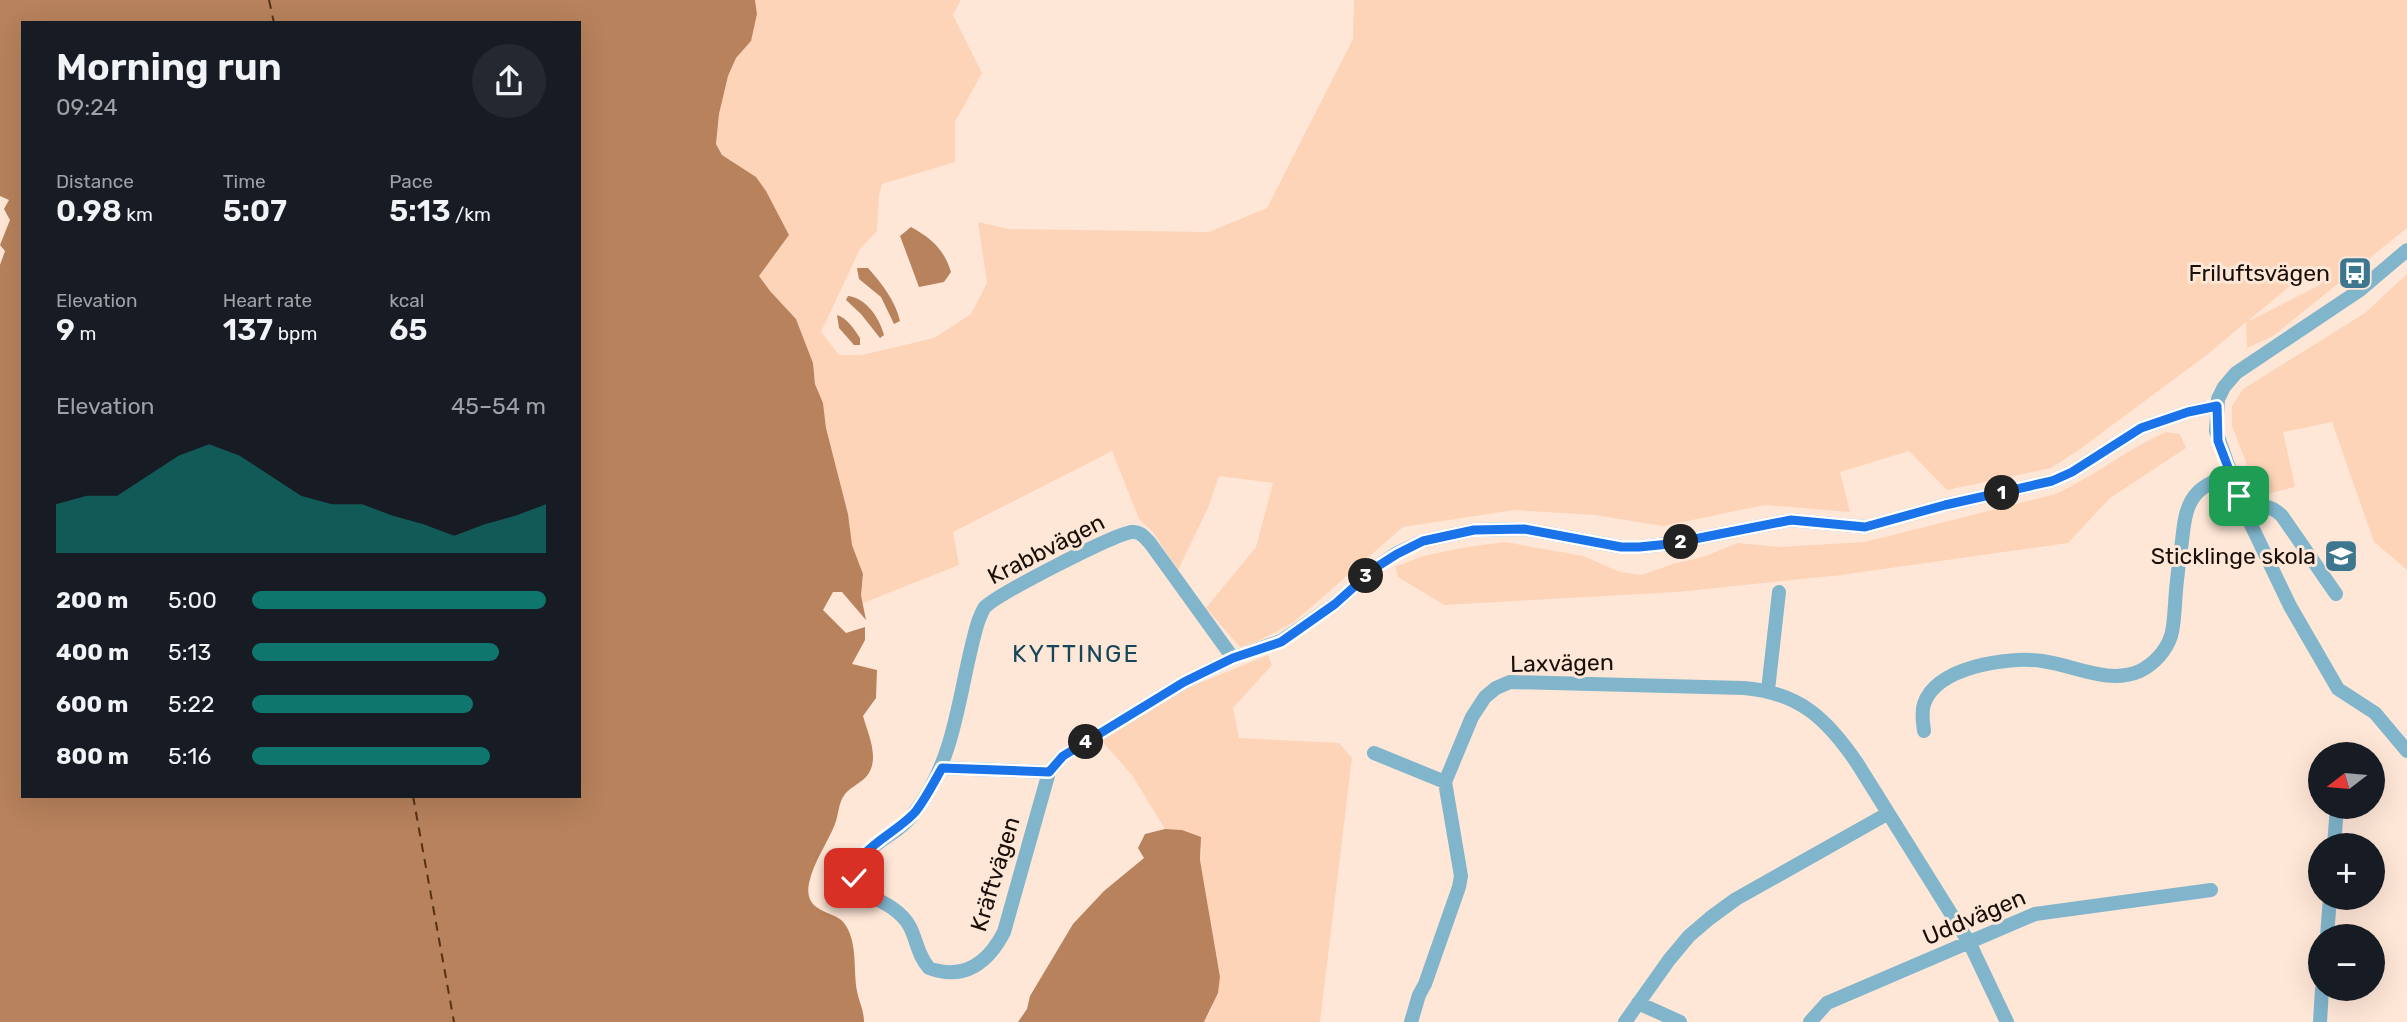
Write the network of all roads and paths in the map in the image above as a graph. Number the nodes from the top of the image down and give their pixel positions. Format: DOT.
graph roads {
  1 [pos="2407,250"];
  2 [pos="2217,406"];
  3 [pos="2231,474"];
  4 [pos="2244,510"];
  5 [pos="1779,592"];
  6 [pos="2336,594"];
  7 [pos="1233,658"];
  8 [pos="1768,690"];
  9 [pos="1924,731"];
  10 [pos="2407,751"];
  11 [pos="1374,753"];
  12 [pos="942,768"];
  13 [pos="1049,772"];
  14 [pos="1445,782"];
  15 [pos="1887,814"];
  16 [pos="2211,890"];
  17 [pos="1970,944"];
  18 [pos="2321,1001"];
  19 [pos="1638,1003"];
  20 [pos="1411,1022"];
  21 [pos="1625,1022"];
  22 [pos="1680,1022"];
  23 [pos="1810,1022"];
  24 [pos="2007,1022"];
  25 [pos="2320,1022"];
  1 -- 2 [label="street"];
  2 -- 3 [label="street"];
  2 -- 7 [label="street"];
  3 -- 4 [label="street"];
  3 -- 9 [label="street"];
  4 -- 6 [label="street"];
  4 -- 10 [label="street"];
  5 -- 8 [label="street"];
  7 -- 12 [label="street, Krabbvägen"];
  7 -- 13 [label="street"];
  8 -- 14 [label="street, Laxvägen"];
  8 -- 15 [label="street, Laxvägen"];
  11 -- 14 [label="street"];
  12 -- 13 [label="street"];
  12 -- 13 [label="street, Kräftvägen"];
  14 -- 20 [label="street"];
  15 -- 17 [label="street, Laxvägen"];
  15 -- 19 [label="street"];
  16 -- 17 [label="street, Uddvägen"];
  17 -- 23 [label="street, Uddvägen"];
  17 -- 24 [label="street, Laxvägen"];
  18 -- 25 [label="street"];
  19 -- 21 [label="street"];
  19 -- 22 [label="street"];
}
